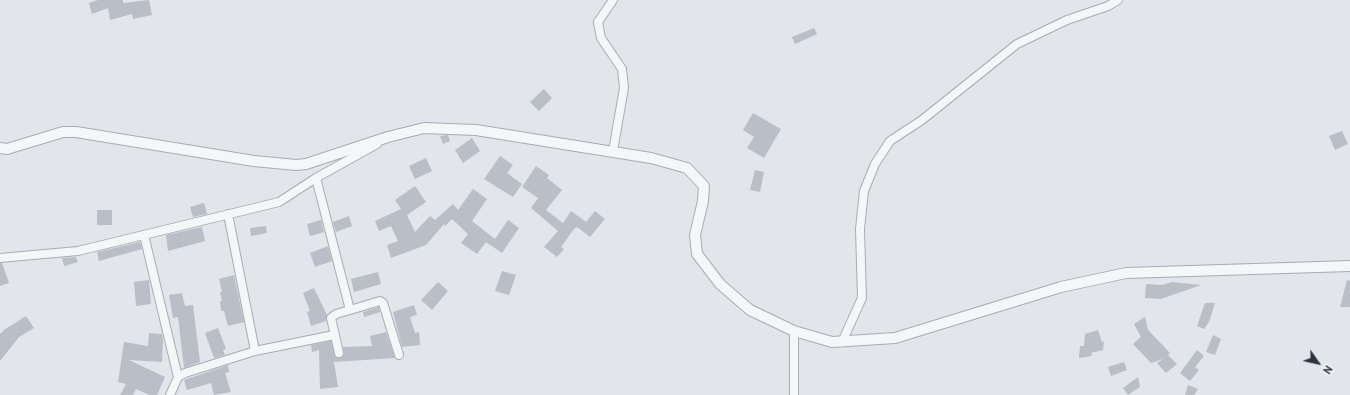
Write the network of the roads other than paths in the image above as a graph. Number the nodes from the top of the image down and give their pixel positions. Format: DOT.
graph roads {
  1 [pos="613,0"];
  2 [pos="1118,0"];
  3 [pos="388,137"];
  4 [pos="0,148"];
  5 [pos="614,151"];
  6 [pos="316,178"];
  7 [pos="228,214"];
  8 [pos="144,235"];
  9 [pos="0,258"];
  10 [pos="1350,266"];
  11 [pos="350,310"];
  12 [pos="794,331"];
  13 [pos="334,335"];
  14 [pos="842,342"];
  15 [pos="255,351"];
  16 [pos="339,354"];
  17 [pos="399,355"];
  18 [pos="178,377"];
  19 [pos="170,395"];
  20 [pos="794,395"];
  1 -- 5 [label="street"];
  2 -- 14 [label="street"];
  3 -- 4 [label="street"];
  3 -- 5 [label="street"];
  3 -- 6 [label="street"];
  5 -- 12 [label="street"];
  6 -- 7 [label="street"];
  6 -- 11 [label="street"];
  7 -- 8 [label="street"];
  7 -- 15 [label="street"];
  8 -- 9 [label="street"];
  8 -- 18 [label="street"];
  10 -- 14 [label="street"];
  11 -- 13 [label="street"];
  11 -- 17 [label="street"];
  12 -- 14 [label="street"];
  12 -- 20 [label="street"];
  13 -- 15 [label="street"];
  13 -- 16 [label="street"];
  15 -- 18 [label="street"];
  18 -- 19 [label="street"];
}
